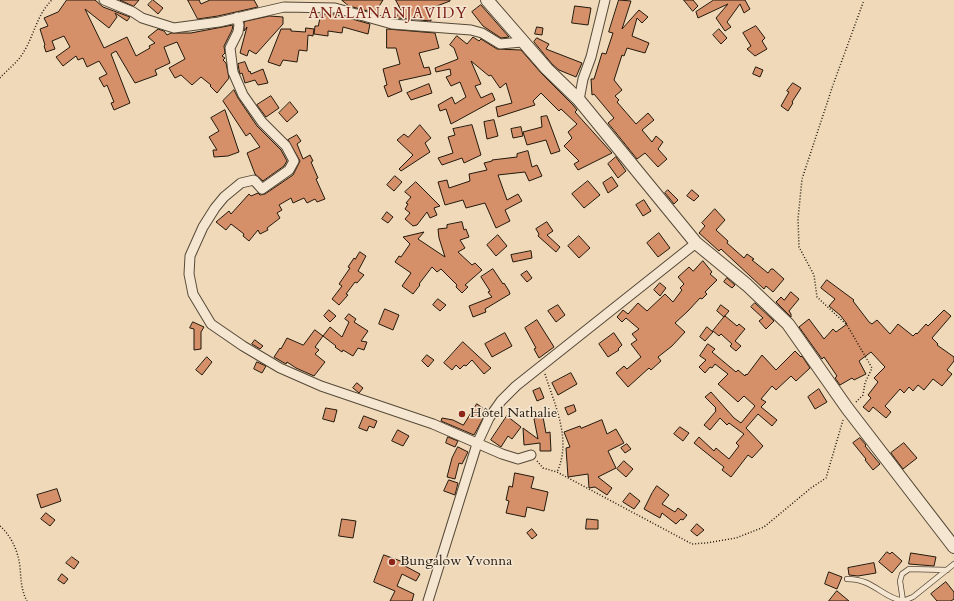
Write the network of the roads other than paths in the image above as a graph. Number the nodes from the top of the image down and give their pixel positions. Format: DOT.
graph roads {
  1 [pos="104,0"];
  2 [pos="487,0"];
  3 [pos="605,0"];
  4 [pos="237,17"];
  5 [pos="522,42"];
  6 [pos="579,100"];
  7 [pos="696,243"];
  8 [pos="478,444"];
  9 [pos="531,456"];
  10 [pos="954,547"];
  11 [pos="954,564"];
  12 [pos="947,570"];
  13 [pos="847,580"];
  14 [pos="428,601"];
  15 [pos="903,601"];
  1 -- 4 [label="street"];
  2 -- 5 [label="street"];
  3 -- 6 [label="street"];
  4 -- 5 [label="street"];
  4 -- 8 [label="street"];
  5 -- 6 [label="street"];
  6 -- 7 [label="street"];
  7 -- 8 [label="street"];
  7 -- 10 [label="street"];
  8 -- 9 [label="street"];
  8 -- 14 [label="street"];
  11 -- 12 [label="lane"];
  12 -- 15 [label="lane"];
  12 -- 15 [label="lane"];
  13 -- 15 [label="lane"];
}
